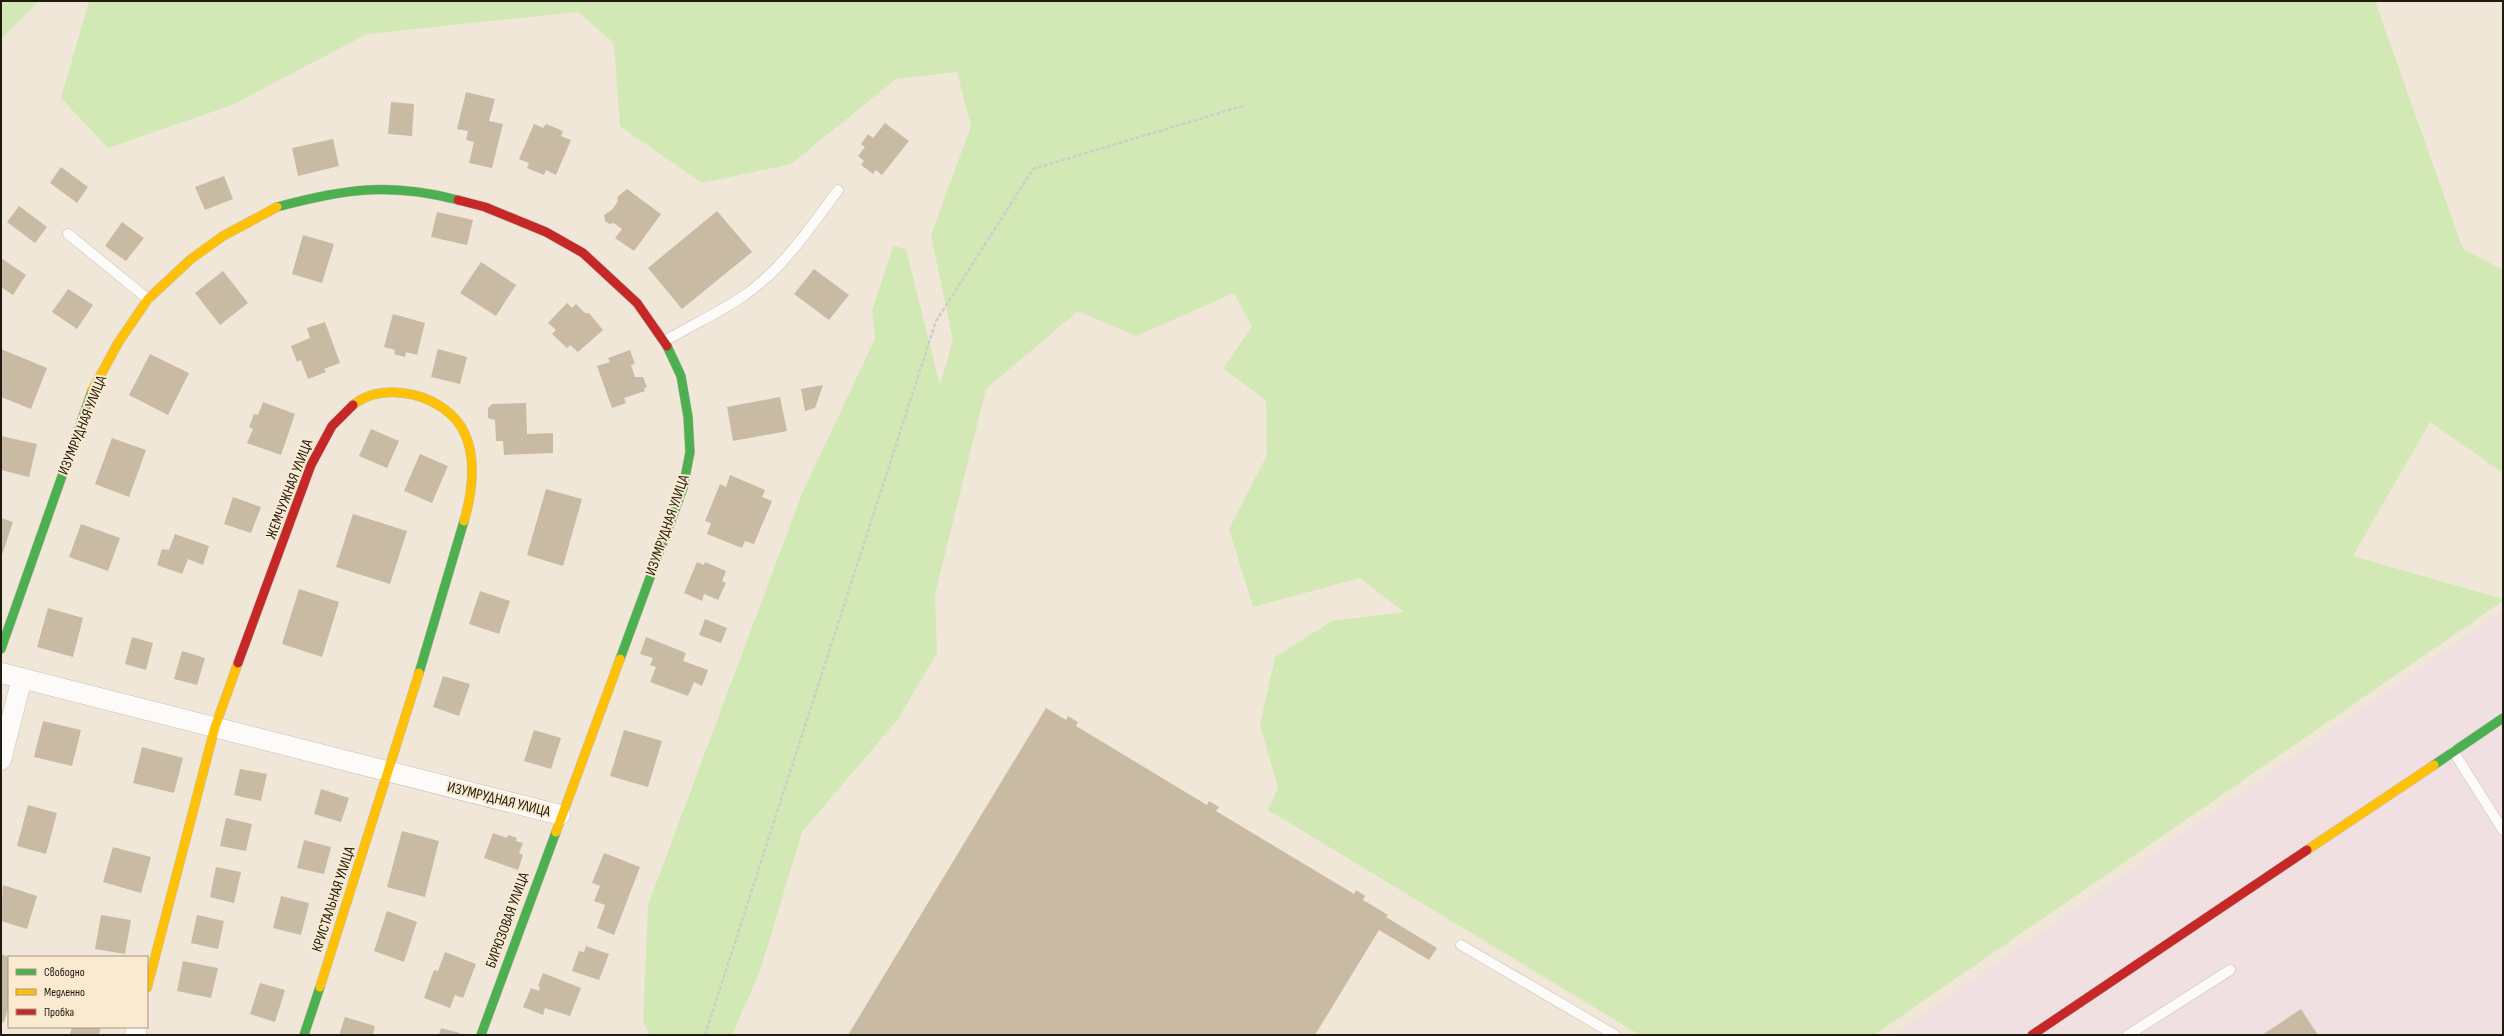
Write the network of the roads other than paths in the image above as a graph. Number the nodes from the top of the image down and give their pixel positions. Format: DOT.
graph roads {
  1 [pos="838,190"];
  2 [pos="68,234"];
  3 [pos="148,299"];
  4 [pos="665,341"];
  5 [pos="1,649"];
  6 [pos="1,672"];
  7 [pos="22,678"];
  8 [pos="2503,718"];
  9 [pos="215,727"];
  10 [pos="2454,751"];
  11 [pos="1,760"];
  12 [pos="389,771"];
  13 [pos="560,815"];
  14 [pos="2503,830"];
  15 [pos="1461,945"];
  16 [pos="2230,970"];
  17 [pos="148,984"];
  18 [pos="304,1035"];
  19 [pos="480,1035"];
  20 [pos="1615,1035"];
  21 [pos="2032,1035"];
  22 [pos="2128,1035"];
  1 -- 4 [label="lane"];
  2 -- 3 [label="lane"];
  3 -- 4 [label="street, ИЗУМРУДНАЯ УЛИЦА"];
  3 -- 5 [label="street, ИЗУМРУДНАЯ УЛИЦА"];
  4 -- 13 [label="street, ИЗУМРУДНАЯ УЛИЦА"];
  6 -- 7 [label="street, ИЗУМРУДНАЯ УЛИЦА"];
  7 -- 9 [label="street, ИЗУМРУДНАЯ УЛИЦА"];
  7 -- 11 [label="street"];
  8 -- 10 [label="street"];
  9 -- 12 [label="street, ИЗУМРУДНАЯ УЛИЦА"];
  9 -- 12 [label="street, ЖЕМЧУЖНАЯ УЛИЦА"];
  9 -- 17 [label="street, ЖЕМЧУЖНАЯ УЛИЦА"];
  10 -- 14 [label="lane"];
  10 -- 21 [label="street"];
  12 -- 13 [label="street, ИЗУМРУДНАЯ УЛИЦА"];
  12 -- 18 [label="street, КРИСТАЛЬНАЯ УЛИЦА"];
  13 -- 19 [label="street, БИРЮЗОВАЯ УЛИЦА"];
  15 -- 20 [label="lane"];
  16 -- 22 [label="lane"];
}
